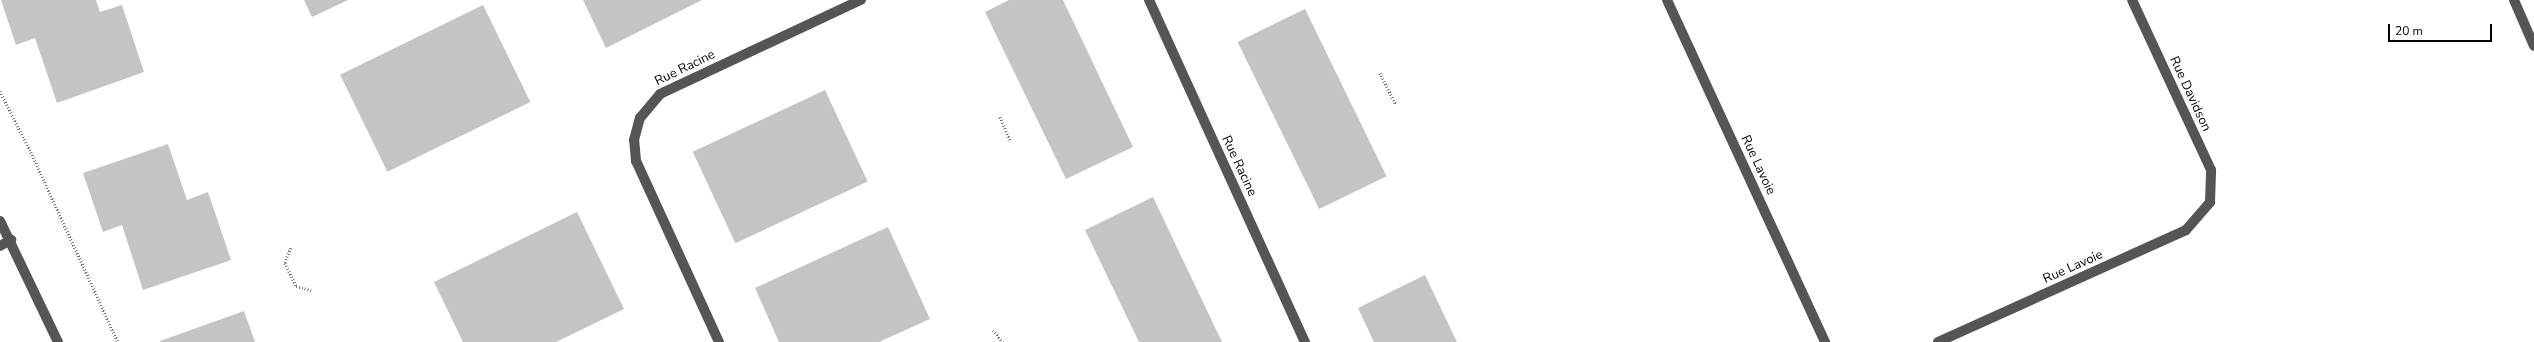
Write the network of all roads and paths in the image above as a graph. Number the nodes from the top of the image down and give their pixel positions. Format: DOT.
graph roads {
  1 [pos="862,0"];
  2 [pos="1149,0"];
  3 [pos="1668,0"];
  4 [pos="2132,0"];
  5 [pos="2514,0"];
  6 [pos="2534,46"];
  7 [pos="1380,73"];
  8 [pos="0,91"];
  9 [pos="1396,104"];
  10 [pos="1000,117"];
  11 [pos="1011,142"];
  12 [pos="2210,202"];
  13 [pos="0,221"];
  14 [pos="11,240"];
  15 [pos="0,246"];
  16 [pos="291,248"];
  17 [pos="311,290"];
  18 [pos="993,330"];
  19 [pos="58,342"];
  20 [pos="118,342"];
  21 [pos="719,342"];
  22 [pos="1003,342"];
  23 [pos="1305,342"];
  24 [pos="1824,342"];
  25 [pos="1938,342"];
  1 -- 21 [label="street, Rue Racine"];
  2 -- 23 [label="street, Rue Racine"];
  3 -- 24 [label="street, Rue Lavoie"];
  4 -- 12 [label="street, Rue Davidson"];
  5 -- 6 [label="street"];
  7 -- 9 [label="path"];
  8 -- 20 [label="path"];
  10 -- 11 [label="path"];
  12 -- 25 [label="street, Rue Lavoie"];
  13 -- 14 [label="street"];
  14 -- 15 [label="street"];
  14 -- 19 [label="street"];
  16 -- 17 [label="path"];
  18 -- 22 [label="path"];
}
